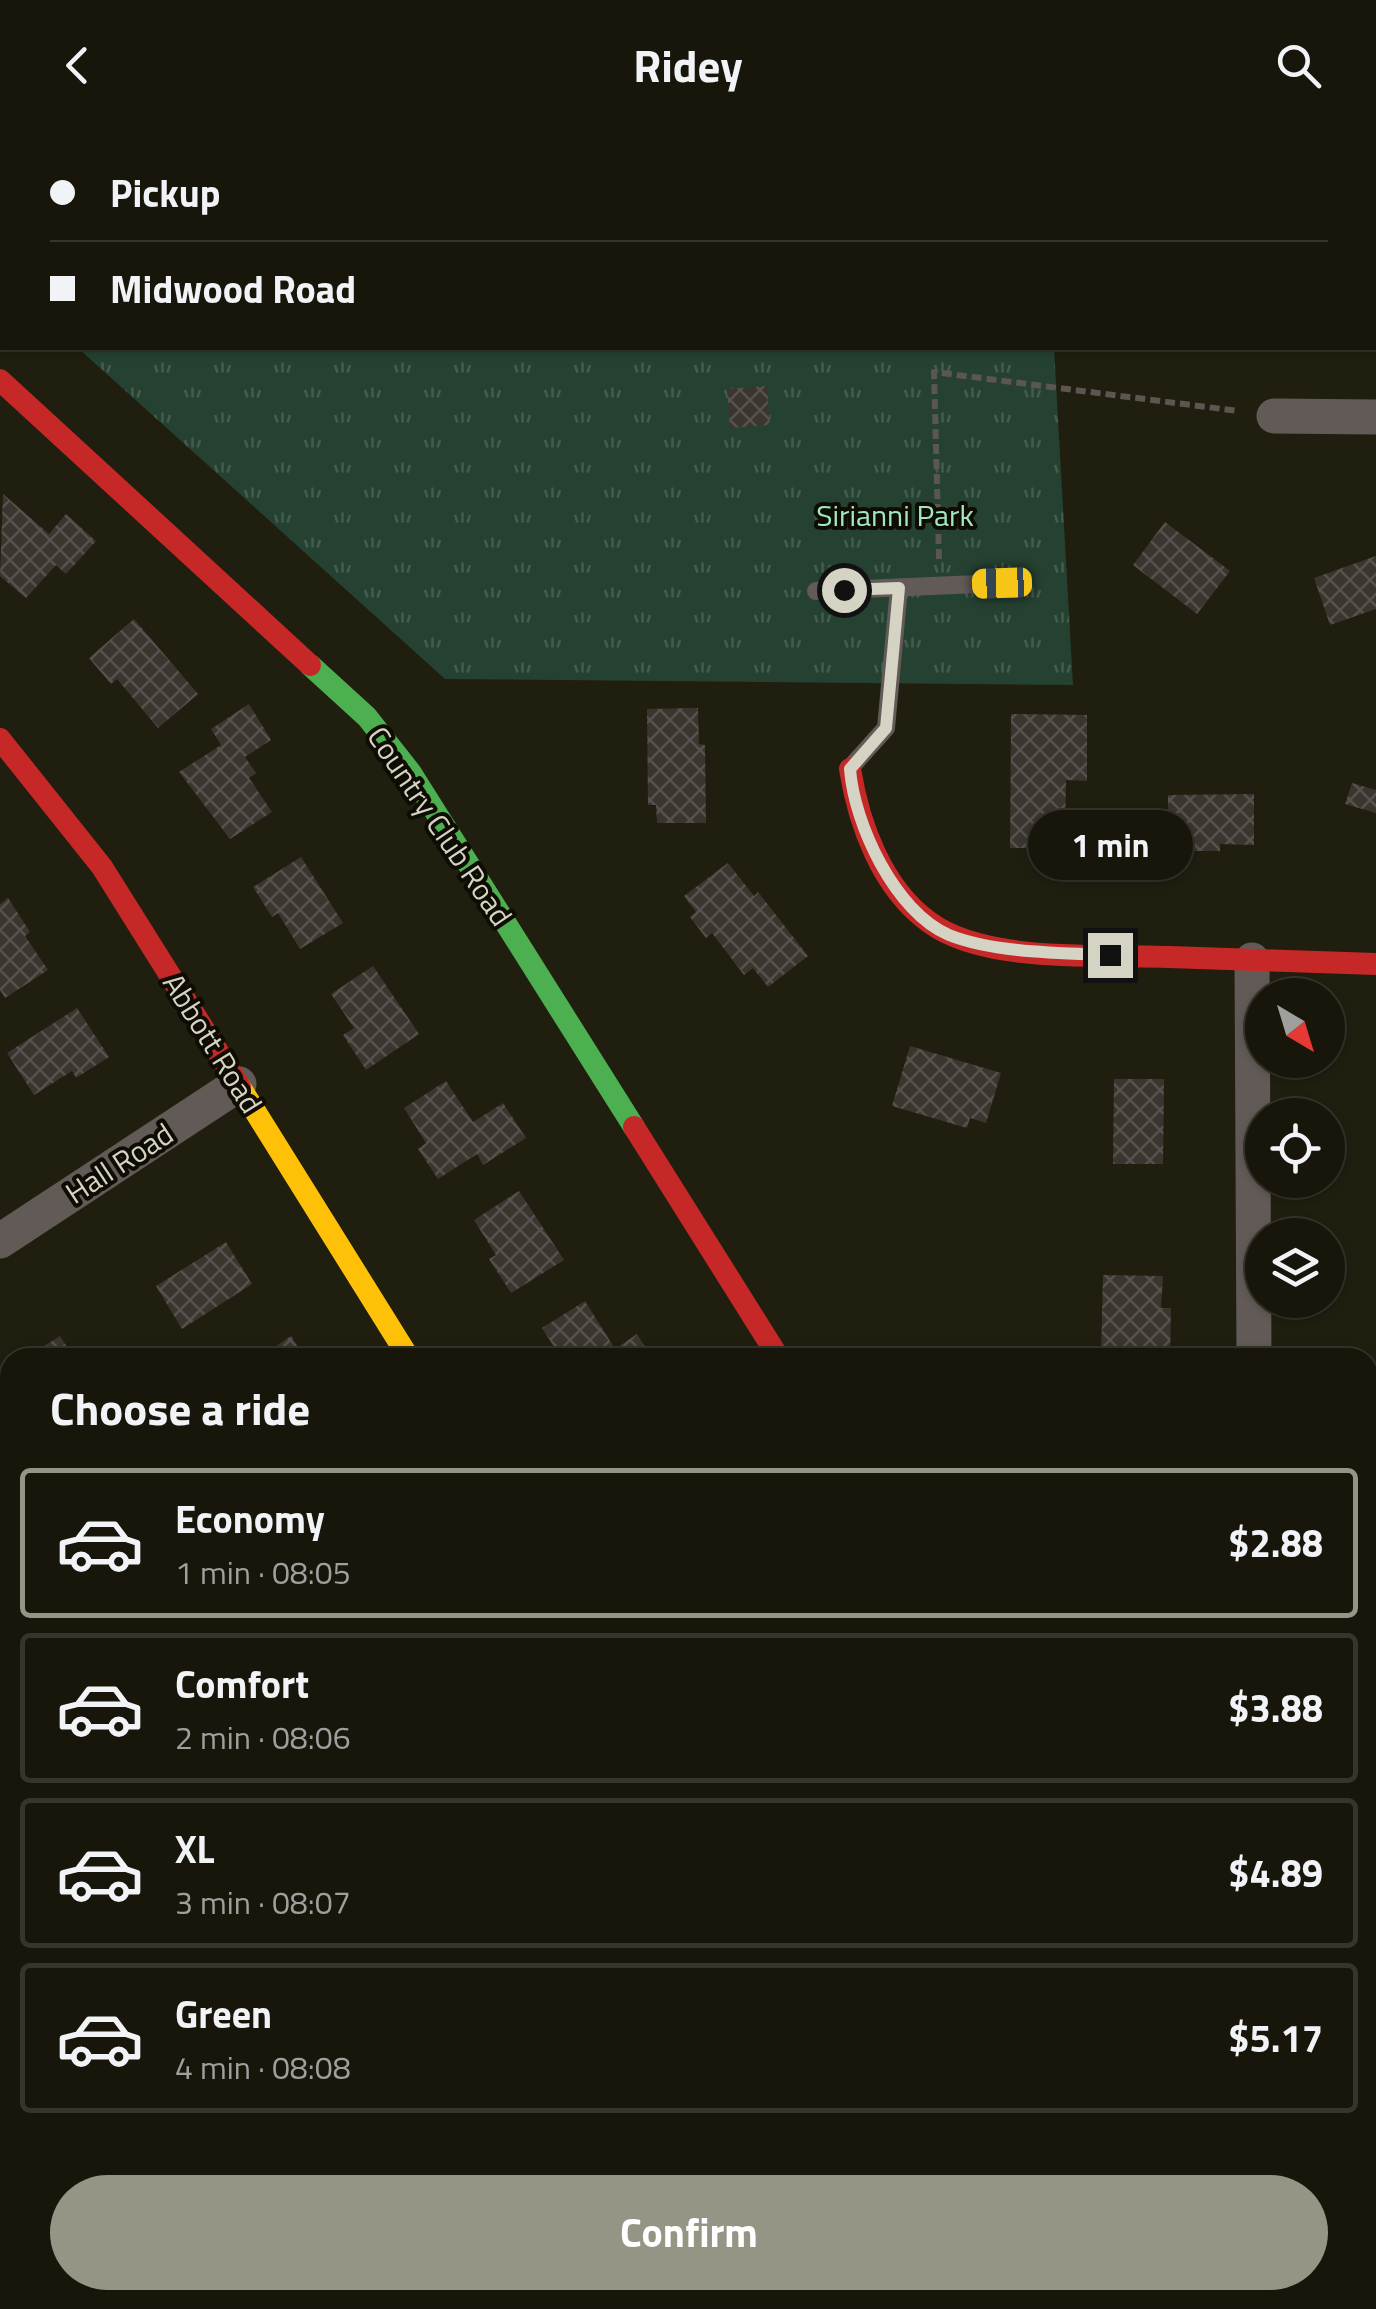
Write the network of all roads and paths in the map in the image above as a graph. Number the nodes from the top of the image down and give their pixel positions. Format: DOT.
graph roads {
  1 [pos="0,380"];
  2 [pos="1274,416"];
  3 [pos="1376,417"];
  4 [pos="1002,583"];
  5 [pos="940,586"];
  6 [pos="899,588"];
  7 [pos="816,591"];
  8 [pos="0,739"];
  9 [pos="850,769"];
  10 [pos="1252,960"];
  11 [pos="1376,964"];
  12 [pos="238,1084"];
  13 [pos="0,1241"];
  14 [pos="404,1348"];
  15 [pos="773,1348"];
  16 [pos="1254,1348"];
  1 -- 15 [label="street, Country Club Road"];
  2 -- 3 [label="street"];
  2 -- 5 [label="path"];
  4 -- 5 [label="lane"];
  5 -- 6 [label="lane"];
  6 -- 7 [label="lane"];
  6 -- 9 [label="lane"];
  8 -- 12 [label="street, Abbott Road"];
  9 -- 10 [label="street"];
  10 -- 11 [label="street"];
  10 -- 16 [label="street"];
  12 -- 13 [label="street, Hall Road"];
  12 -- 14 [label="street, Abbott Road"];
}
